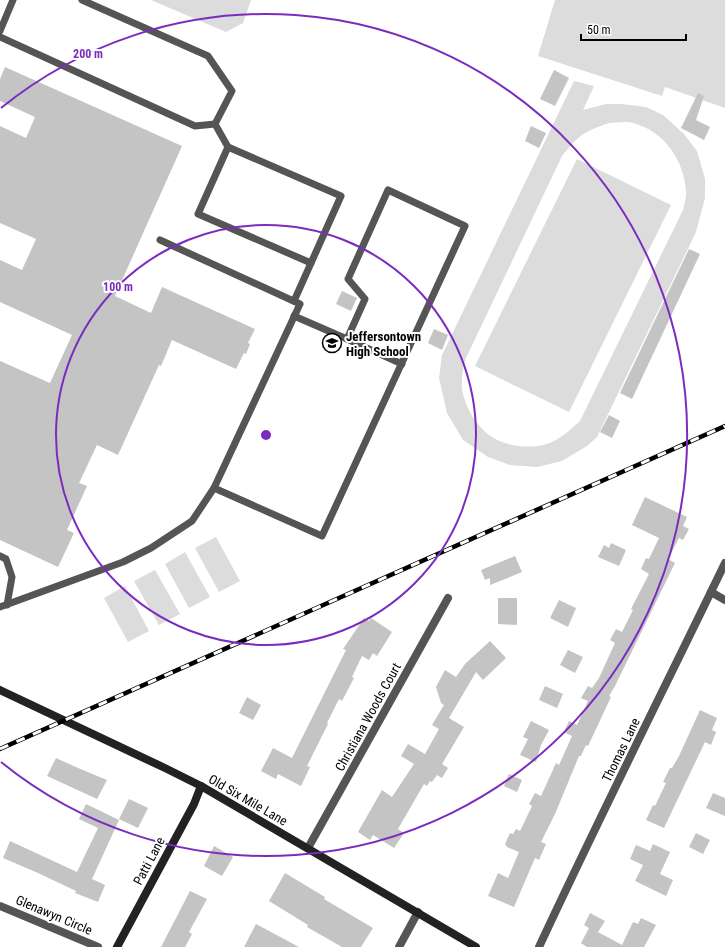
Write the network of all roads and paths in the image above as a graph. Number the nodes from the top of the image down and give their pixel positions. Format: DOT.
graph roads {
  1 [pos="13,0"];
  2 [pos="82,0"];
  3 [pos="0,31"];
  4 [pos="0,37"];
  5 [pos="215,124"];
  6 [pos="228,147"];
  7 [pos="160,240"];
  8 [pos="311,263"];
  9 [pos="294,301"];
  10 [pos="294,316"];
  11 [pos="347,339"];
  12 [pos="402,364"];
  13 [pos="214,488"];
  14 [pos="0,556"];
  15 [pos="725,563"];
  16 [pos="711,592"];
  17 [pos="448,598"];
  18 [pos="725,600"];
  19 [pos="3,606"];
  20 [pos="0,690"];
  21 [pos="200,786"];
  22 [pos="308,848"];
  23 [pos="0,906"];
  24 [pos="418,912"];
  25 [pos="98,947"];
  26 [pos="117,947"];
  27 [pos="400,947"];
  28 [pos="476,947"];
  29 [pos="539,947"];
  1 -- 3 [label="lane"];
  2 -- 5 [label="lane"];
  4 -- 5 [label="lane"];
  5 -- 6 [label="lane"];
  6 -- 8 [label="lane"];
  6 -- 8 [label="lane"];
  7 -- 9 [label="lane"];
  8 -- 9 [label="lane"];
  9 -- 10 [label="lane"];
  10 -- 11 [label="lane"];
  10 -- 13 [label="lane"];
  11 -- 12 [label="lane"];
  11 -- 12 [label="lane"];
  12 -- 13 [label="lane"];
  13 -- 19 [label="lane"];
  14 -- 19 [label="lane"];
  15 -- 16 [label="street, Thomas Lane"];
  16 -- 18 [label="street"];
  16 -- 29 [label="street, Thomas Lane"];
  17 -- 22 [label="street, Christiana Woods Court"];
  20 -- 21 [label="street, Old Six Mile Lane"];
  21 -- 22 [label="street, Old Six Mile Lane"];
  21 -- 26 [label="street, Patti Lane"];
  22 -- 24 [label="street, Old Six Mile Lane"];
  23 -- 25 [label="street, Glenawyn Circle"];
  24 -- 27 [label="street"];
  24 -- 28 [label="street, Old Six Mile Lane"];
}
